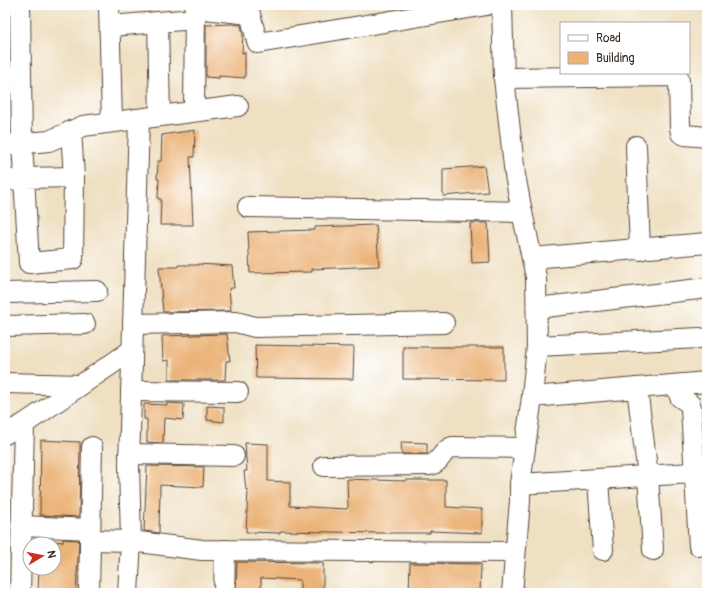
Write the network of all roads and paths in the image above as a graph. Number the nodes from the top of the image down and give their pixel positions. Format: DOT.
graph roads {
  1 [pos="20,5"];
  2 [pos="110,5"];
  3 [pos="487,5"];
  4 [pos="502,5"];
  5 [pos="195,11"];
  6 [pos="158,22"];
  7 [pos="110,26"];
  8 [pos="504,78"];
  9 [pos="238,106"];
  10 [pos="194,111"];
  11 [pos="160,116"];
  12 [pos="138,119"];
  13 [pos="112,122"];
  14 [pos="71,131"];
  15 [pos="707,136"];
  16 [pos="14,144"];
  17 [pos="636,146"];
  18 [pos="74,176"];
  19 [pos="15,180"];
  20 [pos="248,207"];
  21 [pos="522,212"];
  22 [pos="707,243"];
  23 [pos="640,250"];
  24 [pos="532,258"];
  25 [pos="707,288"];
  26 [pos="97,291"];
  27 [pos="5,293"];
  28 [pos="537,308"];
  29 [pos="444,323"];
  30 [pos="85,324"];
  31 [pos="133,324"];
  32 [pos="5,326"];
  33 [pos="700,338"];
  34 [pos="537,346"];
  35 [pos="132,350"];
  36 [pos="5,382"];
  37 [pos="707,382"];
  38 [pos="81,385"];
  39 [pos="677,385"];
  40 [pos="637,388"];
  41 [pos="131,391"];
  42 [pos="238,392"];
  43 [pos="532,397"];
  44 [pos="24,424"];
  45 [pos="5,434"];
  46 [pos="92,447"];
  47 [pos="525,448"];
  48 [pos="129,454"];
  49 [pos="234,456"];
  50 [pos="324,466"];
  51 [pos="701,473"];
  52 [pos="648,476"];
  53 [pos="598,480"];
  54 [pos="520,484"];
  55 [pos="21,526"];
  56 [pos="90,535"];
  57 [pos="131,541"];
  58 [pos="700,546"];
  59 [pos="225,550"];
  60 [pos="603,550"];
  61 [pos="653,550"];
  62 [pos="514,552"];
  63 [pos="20,593"];
  64 [pos="89,593"];
  65 [pos="128,593"];
  66 [pos="224,593"];
  67 [pos="512,593"];
  1 -- 16 [label="street"];
  2 -- 7 [label="street"];
  3 -- 5 [label="street"];
  4 -- 8 [label="street"];
  5 -- 6 [label="street"];
  5 -- 10 [label="street"];
  6 -- 7 [label="street"];
  6 -- 11 [label="street"];
  7 -- 13 [label="street"];
  8 -- 15 [label="street"];
  8 -- 21 [label="street"];
  9 -- 10 [label="street"];
  10 -- 11 [label="street"];
  11 -- 12 [label="street"];
  12 -- 13 [label="street"];
  12 -- 31 [label="street"];
  13 -- 14 [label="street"];
  14 -- 16 [label="street"];
  14 -- 18 [label="street"];
  16 -- 19 [label="street"];
  17 -- 23 [label="street"];
  18 -- 19 [label="street"];
  18 -- 19 [label="street"];
  20 -- 21 [label="street"];
  21 -- 24 [label="street"];
  22 -- 23 [label="street"];
  23 -- 24 [label="street"];
  24 -- 28 [label="street"];
  25 -- 28 [label="street"];
  26 -- 27 [label="street"];
  28 -- 34 [label="street"];
  29 -- 31 [label="street"];
  30 -- 32 [label="street"];
  31 -- 35 [label="street"];
  33 -- 34 [label="street"];
  34 -- 43 [label="street"];
  35 -- 38 [label="street"];
  35 -- 41 [label="street"];
  36 -- 38 [label="street"];
  37 -- 39 [label="street"];
  38 -- 44 [label="street"];
  39 -- 40 [label="street"];
  39 -- 51 [label="street"];
  40 -- 43 [label="street"];
  40 -- 52 [label="street"];
  41 -- 42 [label="street"];
  41 -- 48 [label="street"];
  43 -- 47 [label="street"];
  44 -- 45 [label="street"];
  44 -- 55 [label="street"];
  46 -- 56 [label="street"];
  47 -- 50 [label="street"];
  47 -- 54 [label="street"];
  48 -- 49 [label="street"];
  48 -- 57 [label="street"];
  51 -- 52 [label="street"];
  51 -- 58 [label="street"];
  52 -- 53 [label="street"];
  52 -- 61 [label="street"];
  53 -- 54 [label="street"];
  53 -- 60 [label="street"];
  54 -- 62 [label="street"];
  55 -- 56 [label="street"];
  55 -- 63 [label="street"];
  56 -- 57 [label="street"];
  56 -- 64 [label="street"];
  57 -- 59 [label="street"];
  57 -- 65 [label="street"];
  59 -- 62 [label="street"];
  59 -- 66 [label="street"];
  62 -- 67 [label="street"];
}
